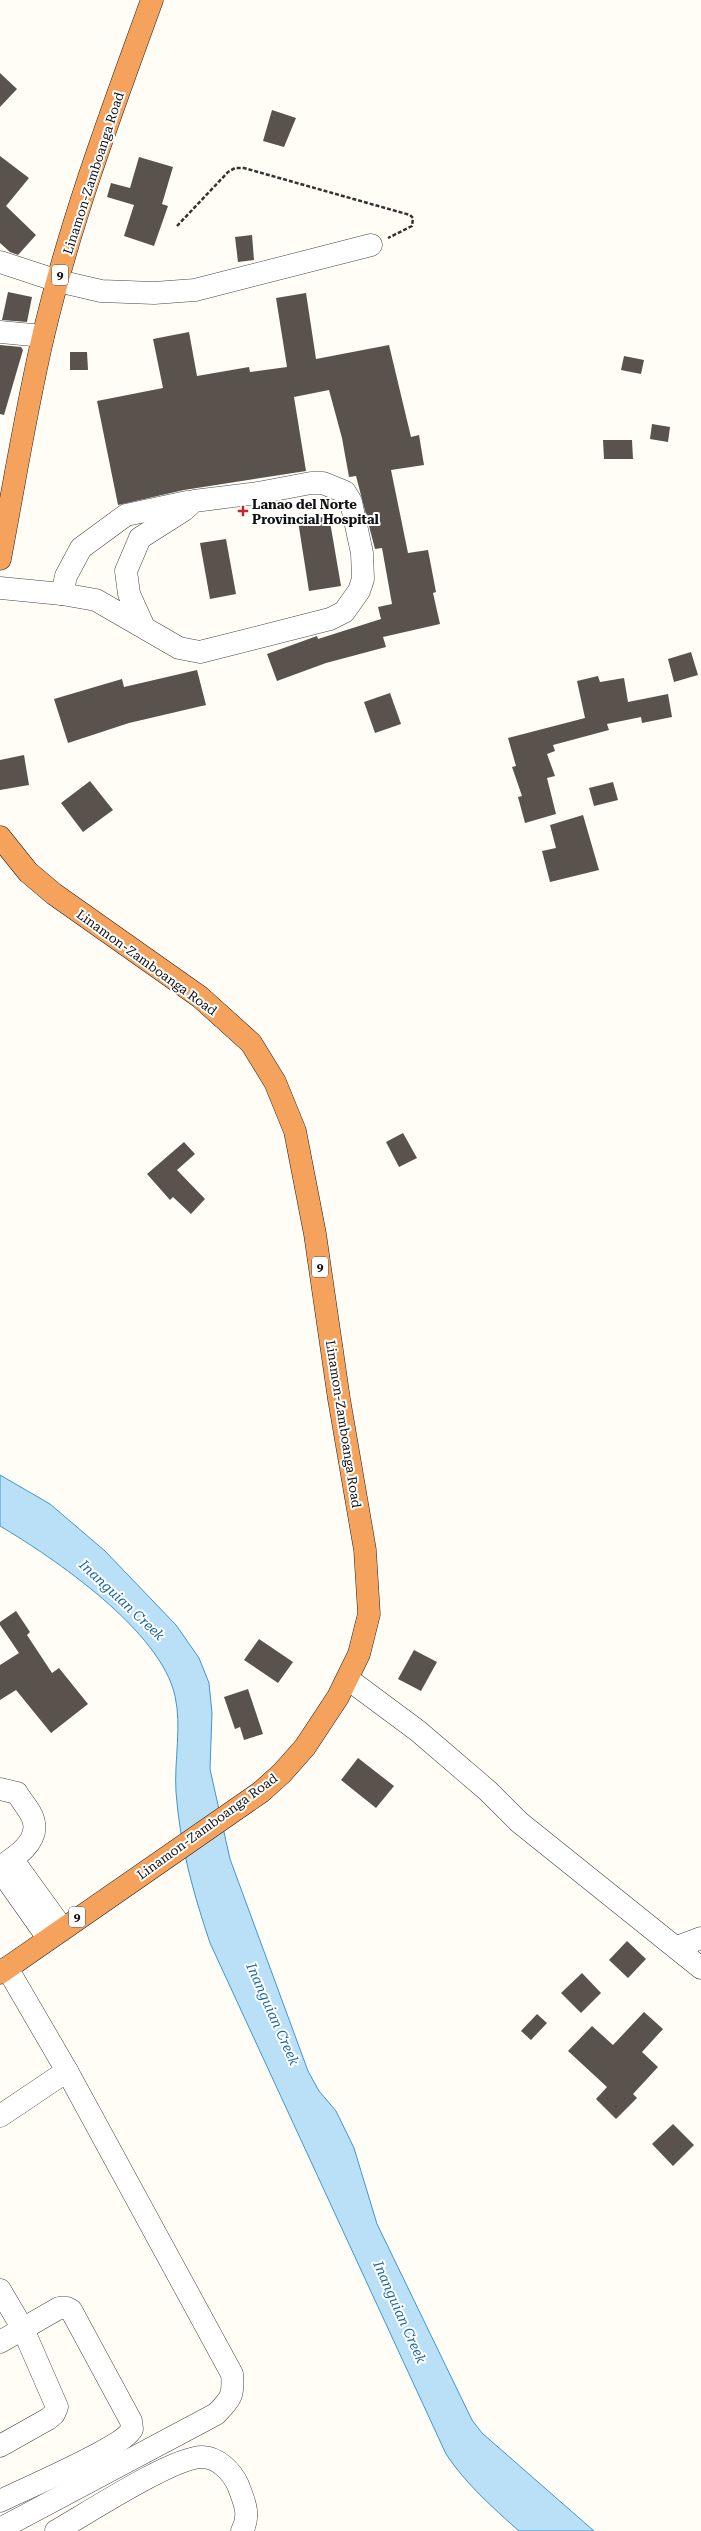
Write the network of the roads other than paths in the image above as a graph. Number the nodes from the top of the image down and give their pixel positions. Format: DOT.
graph roads {
  1 [pos="152,0"];
  2 [pos="371,245"];
  3 [pos="0,262"];
  4 [pos="58,281"];
  5 [pos="0,332"];
  6 [pos="44,336"];
  7 [pos="194,501"];
  8 [pos="0,560"];
  9 [pos="0,588"];
  10 [pos="62,594"];
  11 [pos="143,625"];
  12 [pos="0,837"];
  13 [pos="348,1679"];
  14 [pos="0,1789"];
  15 [pos="4,1866"];
  16 [pos="54,1933"];
  17 [pos="701,1938"];
  18 [pos="677,1947"];
  19 [pos="701,1968"];
  20 [pos="4,1970"];
  21 [pos="67,2071"];
  22 [pos="0,2116"];
  23 [pos="0,2290"];
  24 [pos="23,2329"];
  25 [pos="0,2342"];
  26 [pos="0,2446"];
  27 [pos="0,2501"];
  28 [pos="0,2529"];
  29 [pos="56,2531"];
  30 [pos="242,2531"];
  1 -- 4 [label="highway, Linamon-Zamboanga Road / 9"];
  2 -- 4 [label="street"];
  3 -- 4 [label="street"];
  4 -- 6 [label="highway, Linamon-Zamboanga Road / 9"];
  5 -- 6 [label="street"];
  6 -- 8 [label="highway, Linamon-Zamboanga Road / 9"];
  7 -- 10 [label="street"];
  7 -- 11 [label="street"];
  7 -- 11 [label="street"];
  9 -- 10 [label="street"];
  10 -- 11 [label="street"];
  12 -- 13 [label="highway, Linamon-Zamboanga Road / 9"];
  13 -- 16 [label="highway, Linamon-Zamboanga Road / 9"];
  13 -- 18 [label="street"];
  14 -- 15 [label="street"];
  15 -- 16 [label="street"];
  16 -- 20 [label="highway, Linamon-Zamboanga Road / 9"];
  17 -- 18 [label="street"];
  18 -- 19 [label="street"];
  20 -- 21 [label="street"];
  21 -- 22 [label="street"];
  21 -- 28 [label="street"];
  23 -- 24 [label="street"];
  24 -- 25 [label="street"];
  24 -- 26 [label="street"];
  24 -- 27 [label="street"];
  29 -- 30 [label="street"];
}
